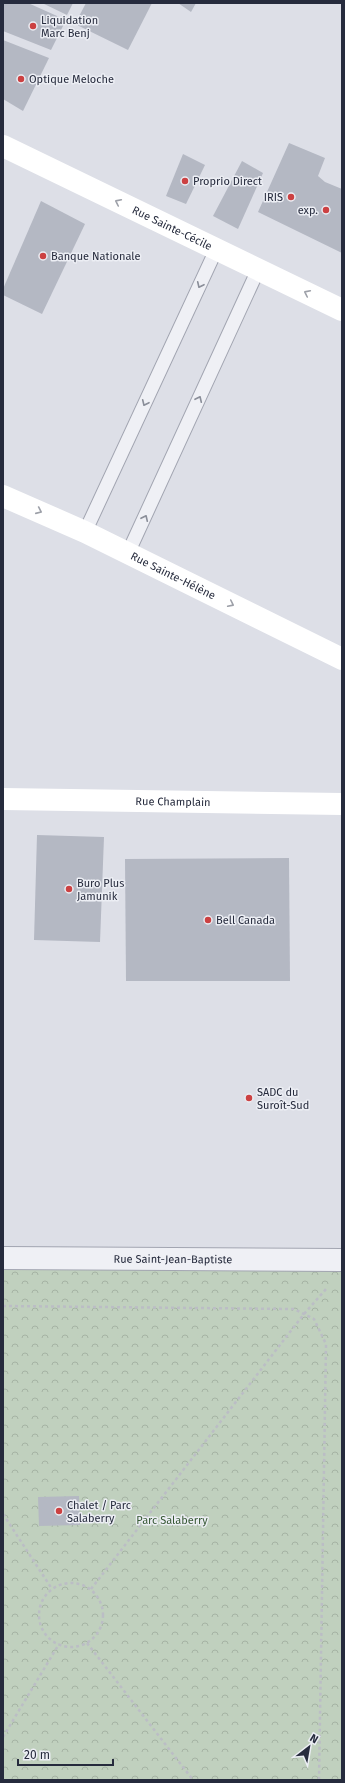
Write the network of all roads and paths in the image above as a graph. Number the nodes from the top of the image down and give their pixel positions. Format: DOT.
graph roads {
  1 [pos="3,146"];
  2 [pos="216,250"];
  3 [pos="258,270"];
  4 [pos="342,310"];
  5 [pos="3,496"];
  6 [pos="85,532"];
  7 [pos="128,553"];
  8 [pos="342,659"];
  9 [pos="3,799"];
  10 [pos="342,804"];
  11 [pos="3,1258"];
  12 [pos="342,1260"];
  13 [pos="328,1287"];
  14 [pos="3,1306"];
  15 [pos="304,1314"];
  16 [pos="3,1514"];
  17 [pos="52,1589"];
  18 [pos="91,1590"];
  19 [pos="87,1643"];
  20 [pos="59,1644"];
  21 [pos="3,1737"];
  22 [pos="193,1780"];
  23 [pos="319,1780"];
  2 -- 1 [label="street, Rue Sainte-Cécile, one-way"];
  2 -- 3 [label="street, Rue Sainte-Cécile"];
  2 -- 6 [label="lane, one-way"];
  4 -- 3 [label="street, Rue Sainte-Cécile, one-way"];
  7 -- 3 [label="lane, one-way"];
  5 -- 6 [label="street, Rue Sainte-Hélène, one-way"];
  6 -- 7 [label="street, Rue Sainte-Hélène"];
  7 -- 8 [label="street, Rue Sainte-Hélène, one-way"];
  9 -- 10 [label="street, Rue Champlain"];
  11 -- 12 [label="street, Rue Saint-Jean-Baptiste"];
  13 -- 15 [label="path"];
  14 -- 15 [label="path"];
  15 -- 18 [label="path"];
  15 -- 23 [label="path"];
  16 -- 17 [label="path"];
  17 -- 18 [label="path"];
  17 -- 20 [label="path"];
  18 -- 19 [label="path"];
  19 -- 20 [label="path"];
  19 -- 22 [label="path"];
  20 -- 21 [label="path"];
}
